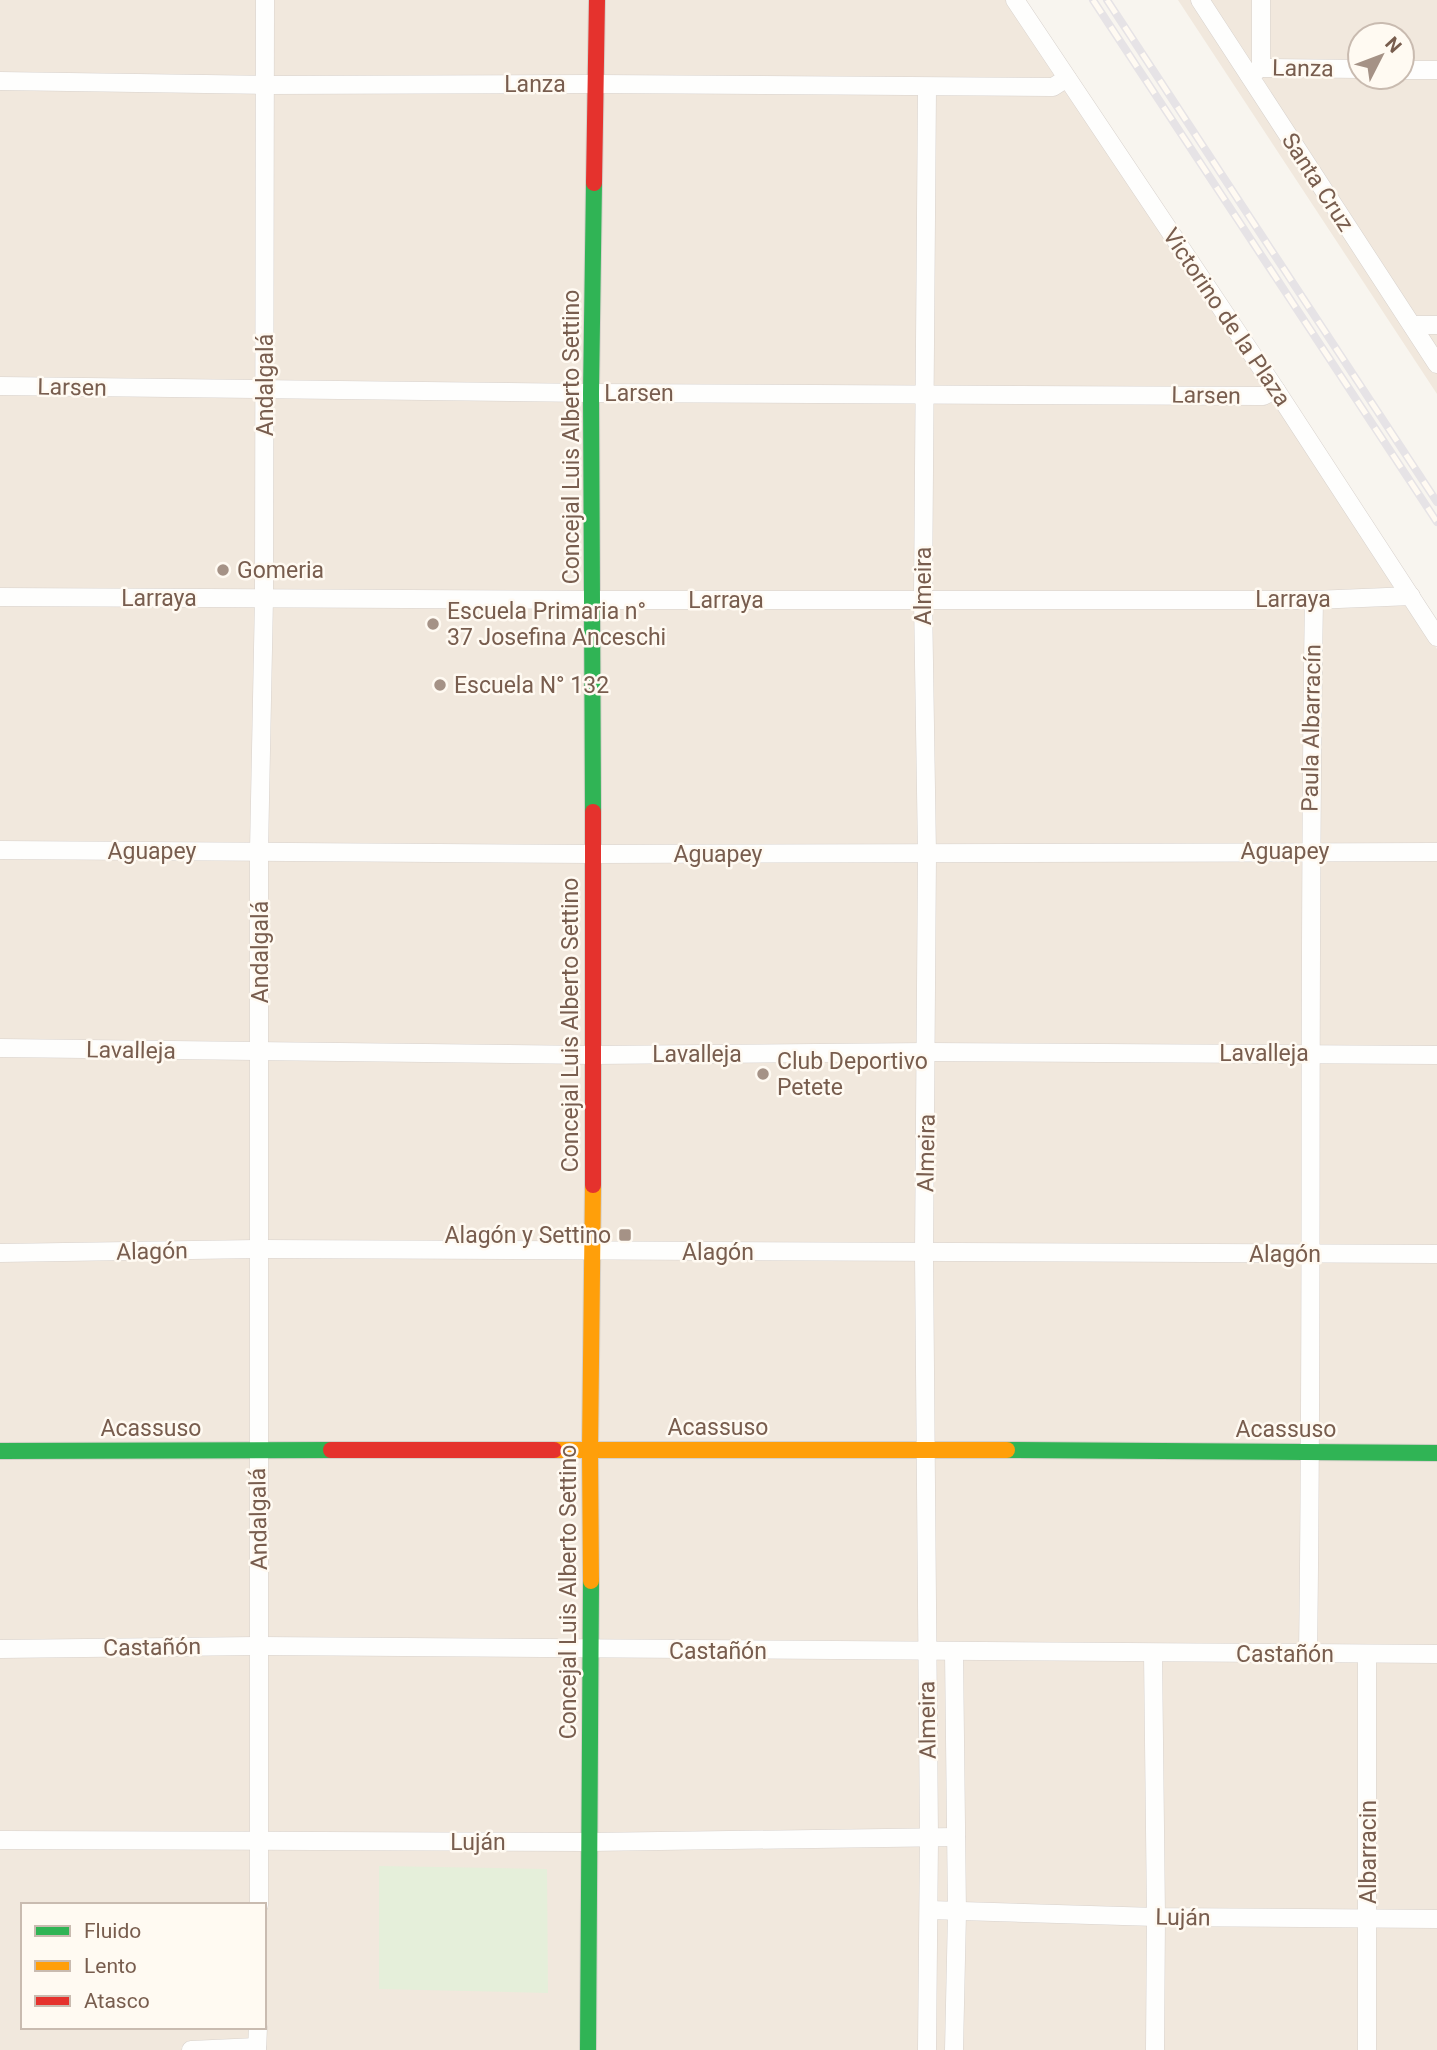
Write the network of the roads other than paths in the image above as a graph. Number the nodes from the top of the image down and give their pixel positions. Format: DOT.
graph roads {
  1 [pos="265,0"];
  2 [pos="597,0"];
  3 [pos="1015,0"];
  4 [pos="1200,0"];
  5 [pos="1261,0"];
  6 [pos="1346,69"];
  7 [pos="1416,70"];
  8 [pos="1437,70"];
  9 [pos="1255,72"];
  10 [pos="1068,78"];
  11 [pos="0,81"];
  12 [pos="597,84"];
  13 [pos="265,85"];
  14 [pos="927,88"];
  15 [pos="1412,325"];
  16 [pos="1437,325"];
  17 [pos="1437,364"];
  18 [pos="0,386"];
  19 [pos="265,389"];
  20 [pos="1276,390"];
  21 [pos="591,393"];
  22 [pos="923,393"];
  23 [pos="1411,596"];
  24 [pos="0,597"];
  25 [pos="264,598"];
  26 [pos="922,599"];
  27 [pos="593,600"];
  28 [pos="1314,600"];
  29 [pos="1437,637"];
  30 [pos="0,850"];
  31 [pos="259,851"];
  32 [pos="1309,851"];
  33 [pos="1437,852"];
  34 [pos="593,853"];
  35 [pos="927,854"];
  36 [pos="0,1048"];
  37 [pos="260,1051"];
  38 [pos="927,1052"];
  39 [pos="1310,1053"];
  40 [pos="594,1055"];
  41 [pos="1437,1055"];
  42 [pos="260,1249"];
  43 [pos="591,1251"];
  44 [pos="0,1253"];
  45 [pos="924,1253"];
  46 [pos="1310,1254"];
  47 [pos="1437,1254"];
  48 [pos="925,1449"];
  49 [pos="590,1450"];
  50 [pos="0,1451"];
  51 [pos="258,1451"];
  52 [pos="1311,1452"];
  53 [pos="1437,1453"];
  54 [pos="260,1646"];
  55 [pos="0,1649"];
  56 [pos="592,1650"];
  57 [pos="925,1652"];
  58 [pos="954,1652"];
  59 [pos="1153,1653"];
  60 [pos="1308,1654"];
  61 [pos="1367,1654"];
  62 [pos="1437,1654"];
  63 [pos="956,1837"];
  64 [pos="929,1838"];
  65 [pos="0,1840"];
  66 [pos="260,1841"];
  67 [pos="590,1842"];
  68 [pos="259,1903"];
  69 [pos="929,1910"];
  70 [pos="957,1913"];
  71 [pos="1156,1917"];
  72 [pos="1368,1919"];
  73 [pos="1437,1919"];
  74 [pos="258,2029"];
  75 [pos="257,2049"];
  76 [pos="191,2050"];
  77 [pos="588,2050"];
  78 [pos="927,2050"];
  79 [pos="954,2050"];
  80 [pos="1155,2050"];
  81 [pos="1367,2050"];
  1 -- 13 [label="street, Andalgalá"];
  2 -- 12 [label="street, Concejal Luis Alberto Settino"];
  3 -- 10 [label="street, Victorino de la Plaza"];
  4 -- 9 [label="street, Santa Cruz"];
  5 -- 9 [label="street"];
  6 -- 9 [label="street, Lanza"];
  7 -- 8 [label="street"];
  9 -- 15 [label="street, Santa Cruz"];
  10 -- 14 [label="street, Lanza"];
  10 -- 20 [label="street, Victorino de la Plaza"];
  11 -- 13 [label="street, Lanza"];
  12 -- 13 [label="street, Lanza"];
  12 -- 14 [label="street, Lanza"];
  12 -- 21 [label="street, Concejal Luis Alberto Settino"];
  13 -- 19 [label="street, Andalgalá"];
  14 -- 22 [label="street, Almeira"];
  15 -- 16 [label="street"];
  15 -- 17 [label="street, Santa Cruz"];
  18 -- 19 [label="street, Larsen"];
  19 -- 21 [label="street, Larsen"];
  19 -- 25 [label="street, Andalgalá"];
  20 -- 22 [label="street, Larsen"];
  20 -- 23 [label="street, Victorino de la Plaza"];
  21 -- 22 [label="street, Larsen"];
  21 -- 27 [label="street, Concejal Luis Alberto Settino"];
  22 -- 26 [label="street, Almeira"];
  23 -- 28 [label="street, Larraya"];
  23 -- 29 [label="street, Victorino de la Plaza"];
  24 -- 25 [label="street, Larraya"];
  25 -- 27 [label="street, Larraya"];
  25 -- 31 [label="street, Andalgalá"];
  26 -- 27 [label="street, Larraya"];
  26 -- 28 [label="street, Larraya"];
  26 -- 35 [label="street, Almeira"];
  27 -- 34 [label="street, Concejal Luis Alberto Settino"];
  28 -- 32 [label="street, Paula Albarracín"];
  30 -- 31 [label="street, Aguapey"];
  31 -- 34 [label="street, Aguapey"];
  31 -- 37 [label="street, Andalgalá"];
  32 -- 33 [label="street, Aguapey"];
  32 -- 35 [label="street, Aguapey"];
  32 -- 39 [label="street, Paula Albarracín"];
  34 -- 35 [label="street, Aguapey"];
  34 -- 40 [label="street, Concejal Luis Alberto Settino"];
  35 -- 38 [label="street, Almeira"];
  36 -- 37 [label="street, Lavalleja"];
  37 -- 40 [label="street, Lavalleja"];
  37 -- 42 [label="street, Andalgalá"];
  38 -- 39 [label="street, Lavalleja"];
  38 -- 40 [label="street, Lavalleja"];
  38 -- 45 [label="street, Almeira"];
  39 -- 41 [label="street, Lavalleja"];
  39 -- 46 [label="street, Paula Albarracín"];
  40 -- 43 [label="street, Concejal Luis Alberto Settino"];
  42 -- 43 [label="street, Alagón"];
  42 -- 44 [label="street, Alagón"];
  42 -- 51 [label="street, Andalgalá"];
  43 -- 45 [label="street, Alagón"];
  43 -- 49 [label="street, Concejal Luis Alberto Settino"];
  45 -- 46 [label="street, Alagón"];
  45 -- 48 [label="street, Almeira"];
  46 -- 47 [label="street, Alagón"];
  46 -- 52 [label="street, Paula Albarracín"];
  48 -- 49 [label="street, Acassuso"];
  48 -- 52 [label="street, Acassuso"];
  48 -- 57 [label="street, Almeira"];
  49 -- 51 [label="street, Acassuso"];
  49 -- 56 [label="street, Concejal Luis Alberto Settino"];
  50 -- 51 [label="street, Acassuso"];
  51 -- 54 [label="street, Andalgalá"];
  52 -- 53 [label="street, Acassuso"];
  52 -- 60 [label="street, Paula Albarracín"];
  54 -- 55 [label="street, Castañón"];
  54 -- 56 [label="street, Castañón"];
  54 -- 66 [label="street, Andalgalá"];
  56 -- 57 [label="street, Castañón"];
  56 -- 67 [label="street, Concejal Luis Alberto Settino"];
  57 -- 58 [label="street, Castañón"];
  57 -- 64 [label="street, Almeira"];
  58 -- 59 [label="street, Castañón"];
  58 -- 63 [label="street, Almeira"];
  59 -- 60 [label="street, Castañón"];
  59 -- 71 [label="street"];
  60 -- 61 [label="street, Castañón"];
  61 -- 62 [label="street, Castañón"];
  61 -- 72 [label="street, Albarracin"];
  63 -- 64 [label="street, Luján"];
  63 -- 70 [label="street, Almeira"];
  64 -- 67 [label="street, Luján"];
  64 -- 69 [label="street, Almeira"];
  65 -- 66 [label="street, Luján"];
  66 -- 67 [label="street, Luján"];
  66 -- 68 [label="street, Andalgalá"];
  67 -- 77 [label="street, Concejal Luis Alberto Settino"];
  69 -- 70 [label="street, Luján"];
  69 -- 78 [label="street, Almeira"];
  70 -- 71 [label="street, Luján"];
  70 -- 79 [label="street, Almeira"];
  71 -- 72 [label="street, Luján"];
  71 -- 80 [label="street"];
  72 -- 73 [label="street, Luján"];
  72 -- 81 [label="street, Albarracin"];
  74 -- 75 [label="street"];
  75 -- 76 [label="street"];
}
